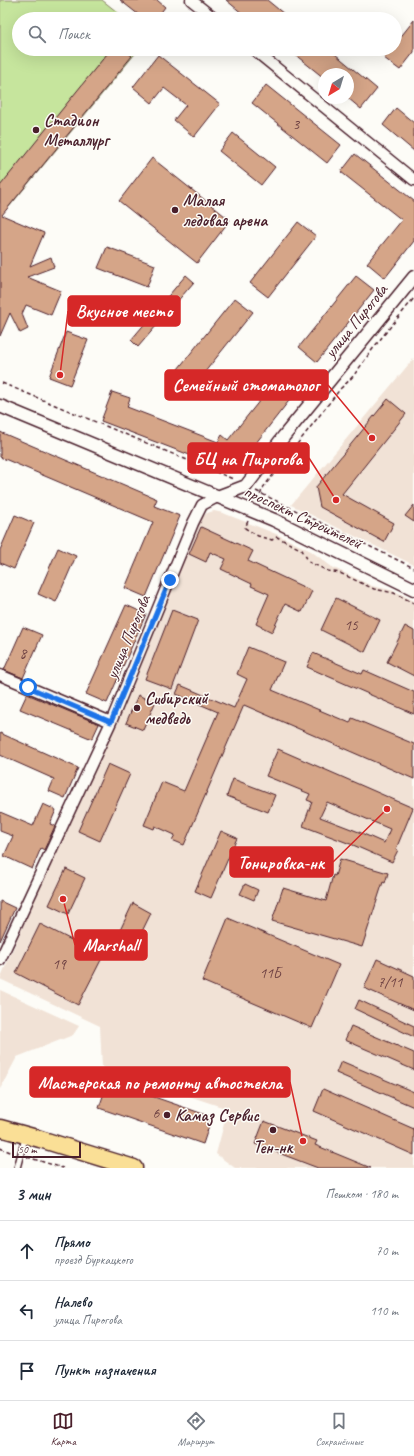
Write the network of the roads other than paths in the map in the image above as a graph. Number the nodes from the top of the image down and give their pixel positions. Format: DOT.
graph roads {
  1 [pos="191,0"];
  2 [pos="206,12"];
  3 [pos="262,56"];
  4 [pos="414,180"];
  5 [pos="414,277"];
  6 [pos="0,406"];
  7 [pos="217,497"];
  8 [pos="414,589"];
  9 [pos="0,676"];
  10 [pos="111,722"];
  11 [pos="0,960"];
  12 [pos="0,1128"];
  13 [pos="26,1135"];
  14 [pos="17,1168"];
  15 [pos="134,1168"];
  1 -- 2 [label="street"];
  3 -- 4 [label="street"];
  5 -- 7 [label="street, улица Пирогова"];
  6 -- 7 [label="street, проспект Строителей"];
  7 -- 8 [label="street, проспект Строителей"];
  7 -- 10 [label="street, улица Пирогова"];
  9 -- 10 [label="street"];
  10 -- 11 [label="street, улица Пирогова"];
  12 -- 13 [label="main road"];
  13 -- 14 [label="lane"];
  13 -- 15 [label="main road"];
}
